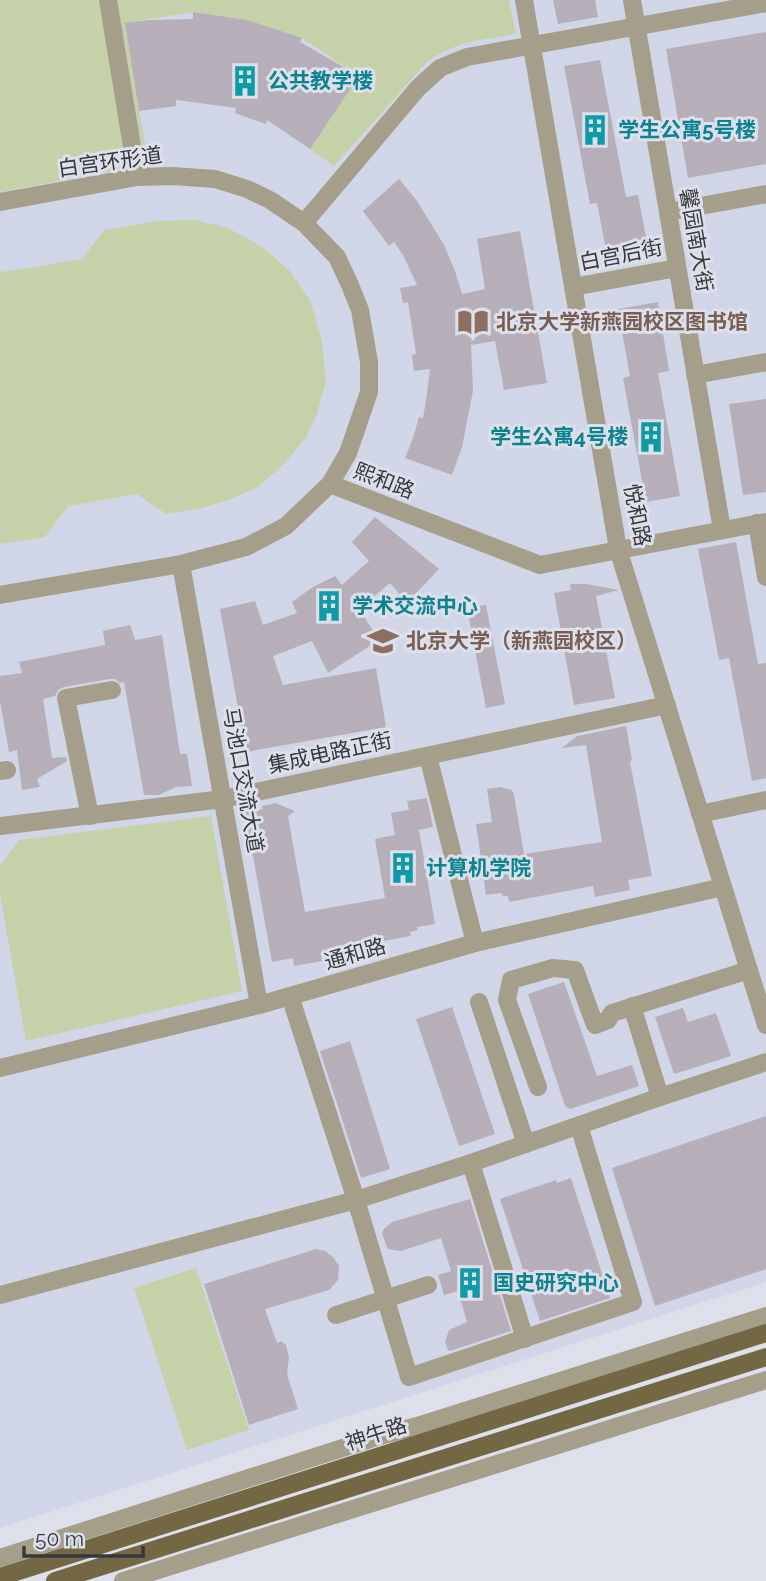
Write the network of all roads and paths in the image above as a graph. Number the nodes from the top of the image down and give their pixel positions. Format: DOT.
graph roads {
  1 [pos="108,0"];
  2 [pos="524,0"];
  3 [pos="632,0"];
  4 [pos="744,3"];
  5 [pos="766,3"];
  6 [pos="636,26"];
  7 [pos="532,45"];
  8 [pos="136,177"];
  9 [pos="766,194"];
  10 [pos="0,202"];
  11 [pos="668,212"];
  12 [pos="304,223"];
  13 [pos="677,268"];
  14 [pos="573,287"];
  15 [pos="766,362"];
  16 [pos="695,375"];
  17 [pos="330,484"];
  18 [pos="762,522"];
  19 [pos="722,530"];
  20 [pos="618,549"];
  21 [pos="181,564"];
  22 [pos="766,578"];
  23 [pos="0,595"];
  24 [pos="113,690"];
  25 [pos="667,705"];
  26 [pos="428,756"];
  27 [pos="223,799"];
  28 [pos="766,800"];
  29 [pos="699,814"];
  30 [pos="90,816"];
  31 [pos="0,826"];
  32 [pos="723,887"];
  33 [pos="475,943"];
  34 [pos="749,970"];
  35 [pos="290,996"];
  36 [pos="479,1002"];
  37 [pos="259,1005"];
  38 [pos="632,1006"];
  39 [pos="766,1025"];
  40 [pos="766,1062"];
  41 [pos="0,1068"];
  42 [pos="538,1087"];
  43 [pos="660,1097"];
  44 [pos="579,1126"];
  45 [pos="526,1144"];
  46 [pos="471,1163"];
  47 [pos="356,1200"];
  48 [pos="428,1285"];
  49 [pos="0,1295"];
  50 [pos="386,1298"];
  51 [pos="336,1315"];
  52 [pos="766,1316"];
  53 [pos="766,1333"];
  54 [pos="525,1339"];
  55 [pos="766,1357"];
  56 [pos="766,1380"];
  57 [pos="0,1558"];
  58 [pos="0,1577"];
  59 [pos="55,1581"];
  60 [pos="123,1581"];
  1 -- 8 [label="street"];
  2 -- 7 [label="street, 悦和路"];
  3 -- 6 [label="street, 馨园南大街"];
  4 -- 5 [label="street"];
  4 -- 6 [label="street"];
  6 -- 7 [label="street"];
  6 -- 11 [label="street, 馨园南大街"];
  7 -- 12 [label="street"];
  7 -- 14 [label="street, 悦和路"];
  8 -- 10 [label="street, 白宫环形道"];
  8 -- 12 [label="street, 白宫环形道"];
  9 -- 11 [label="street"];
  11 -- 13 [label="street, 馨园南大街"];
  12 -- 17 [label="street, 白宫环形道"];
  13 -- 14 [label="street, 白宫后街"];
  13 -- 16 [label="street, 馨园南大街"];
  14 -- 20 [label="street, 悦和路"];
  15 -- 16 [label="street"];
  16 -- 19 [label="street, 馨园南大街"];
  17 -- 20 [label="street, 熙和路"];
  17 -- 21 [label="street, 熙和路"];
  18 -- 19 [label="street, 熙和路"];
  18 -- 22 [label="street"];
  19 -- 20 [label="street, 熙和路"];
  20 -- 25 [label="street, 悦和路"];
  21 -- 23 [label="street, 熙和路"];
  21 -- 27 [label="street, 马池口交流大道"];
  24 -- 30 [label="street"];
  25 -- 26 [label="street, 集成电路正街"];
  25 -- 29 [label="street, 悦和路"];
  26 -- 27 [label="street, 集成电路正街"];
  26 -- 33 [label="street"];
  27 -- 30 [label="street, 集成电路正街"];
  27 -- 37 [label="street, 马池口交流大道"];
  28 -- 29 [label="street"];
  29 -- 32 [label="street, 悦和路"];
  30 -- 31 [label="street, 集成电路正街"];
  32 -- 33 [label="street, 通和路"];
  32 -- 34 [label="street, 悦和路"];
  33 -- 35 [label="street, 通和路"];
  34 -- 38 [label="street"];
  34 -- 39 [label="street, 悦和路"];
  35 -- 37 [label="street, 通和路"];
  35 -- 47 [label="street"];
  36 -- 45 [label="street"];
  37 -- 41 [label="street, 通和路"];
  38 -- 42 [label="street"];
  38 -- 43 [label="street"];
  40 -- 43 [label="street"];
  43 -- 44 [label="street"];
  44 -- 45 [label="street"];
  44 -- 54 [label="street"];
  45 -- 46 [label="street"];
  46 -- 47 [label="street"];
  46 -- 54 [label="street"];
  47 -- 49 [label="street"];
  47 -- 50 [label="street"];
  48 -- 50 [label="street"];
  50 -- 51 [label="street"];
  50 -- 54 [label="street"];
  52 -- 57 [label="street, 神牛路"];
  53 -- 58 [label="main road, 神牛路"];
  55 -- 59 [label="main road, 神牛路"];
  56 -- 60 [label="street"];
}
